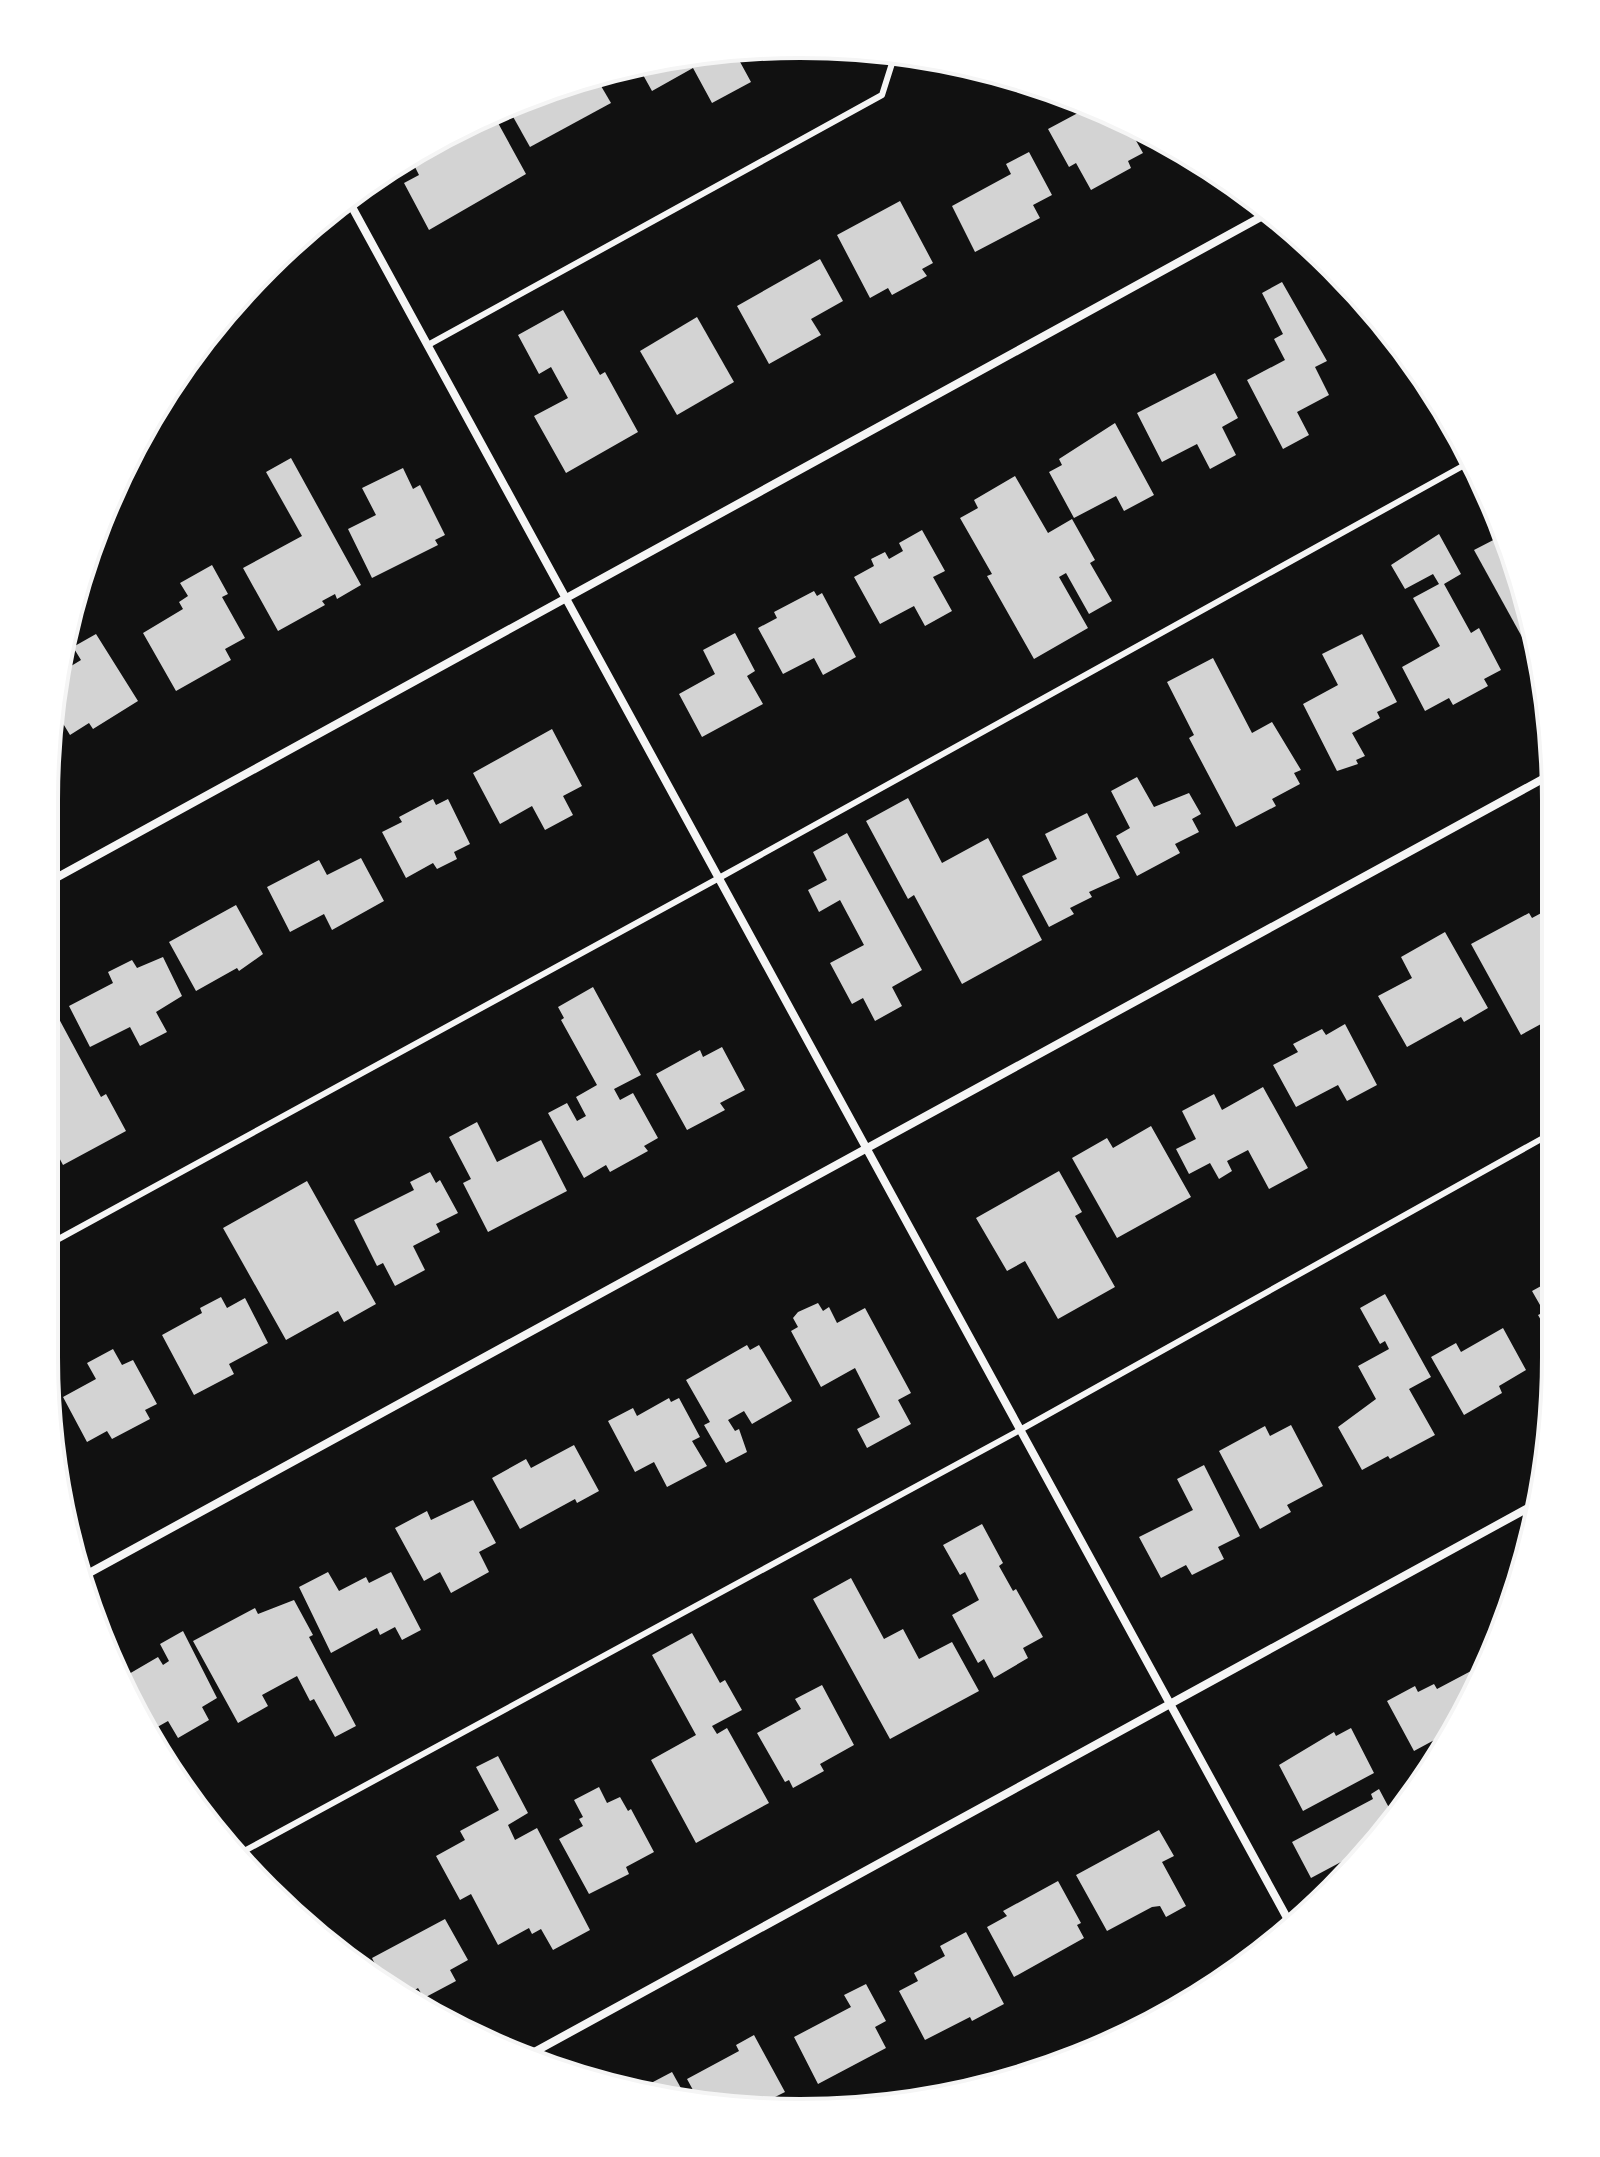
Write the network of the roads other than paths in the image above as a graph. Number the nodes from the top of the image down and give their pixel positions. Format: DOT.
graph roads {
  1 [pos="892,64"];
  2 [pos="353,208"];
  3 [pos="1260,218"];
  4 [pos="428,345"];
  5 [pos="1462,466"];
  6 [pos="567,600"];
  7 [pos="1541,780"];
  8 [pos="58,877"];
  9 [pos="719,878"];
  10 [pos="1542,1139"];
  11 [pos="866,1149"];
  12 [pos="58,1239"];
  13 [pos="1020,1430"];
  14 [pos="1526,1509"];
  15 [pos="90,1573"];
  16 [pos="1170,1704"];
  17 [pos="246,1850"];
  18 [pos="1287,1917"];
  19 [pos="537,2051"];
  1 -- 4 [label="lane"];
  2 -- 4 [label="street"];
  3 -- 6 [label="street"];
  4 -- 6 [label="street"];
  5 -- 9 [label="lane"];
  6 -- 8 [label="street"];
  6 -- 9 [label="street"];
  7 -- 11 [label="street"];
  9 -- 11 [label="street"];
  9 -- 12 [label="lane"];
  10 -- 13 [label="lane"];
  11 -- 13 [label="street"];
  11 -- 15 [label="street"];
  13 -- 16 [label="street"];
  13 -- 17 [label="lane"];
  14 -- 16 [label="street"];
  16 -- 18 [label="street"];
  16 -- 19 [label="street"];
}
